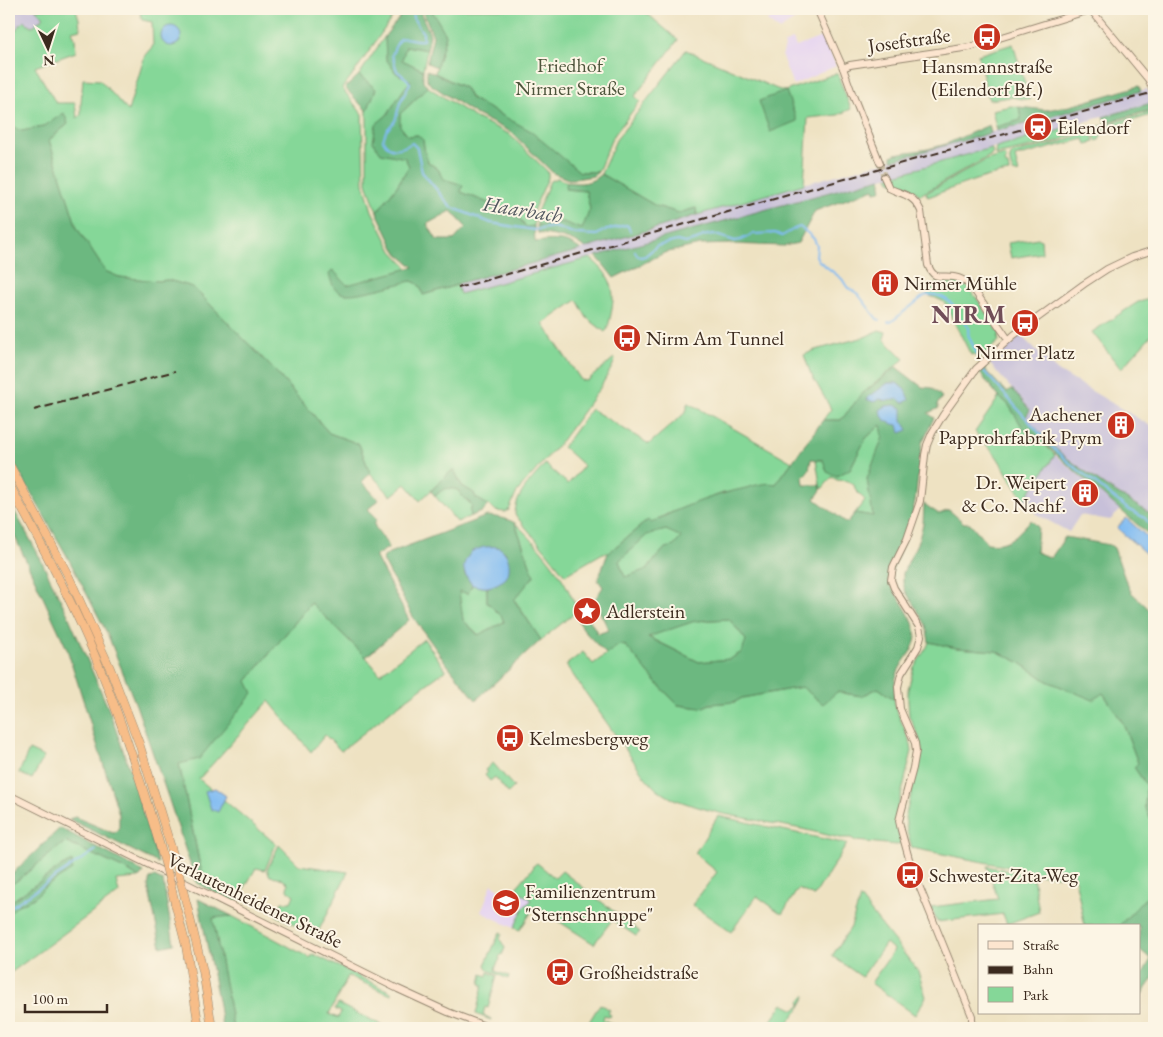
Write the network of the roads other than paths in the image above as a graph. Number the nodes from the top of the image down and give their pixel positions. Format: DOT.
graph roads {
  1 [pos="817,9"];
  2 [pos="1092,9"];
  3 [pos="843,68"];
  4 [pos="1154,94"];
  5 [pos="880,163"];
  6 [pos="884,177"];
  7 [pos="1154,250"];
  8 [pos="1008,340"];
  9 [pos="9,464"];
  10 [pos="9,484"];
  11 [pos="9,795"];
  12 [pos="199,1028"];
  13 [pos="212,1028"];
  14 [pos="490,1028"];
  15 [pos="971,1028"];
  1 -- 3 [label="street"];
  2 -- 3 [label="street, Josefstraße"];
  2 -- 4 [label="street, bridge"];
  3 -- 5 [label="street"];
  6 -- 8 [label="street"];
  7 -- 8 [label="street"];
  8 -- 15 [label="street"];
  9 -- 13 [label="highway, bridge"];
  10 -- 12 [label="highway, bridge"];
  11 -- 14 [label="street, Verlautenheidener Straße"];
}
